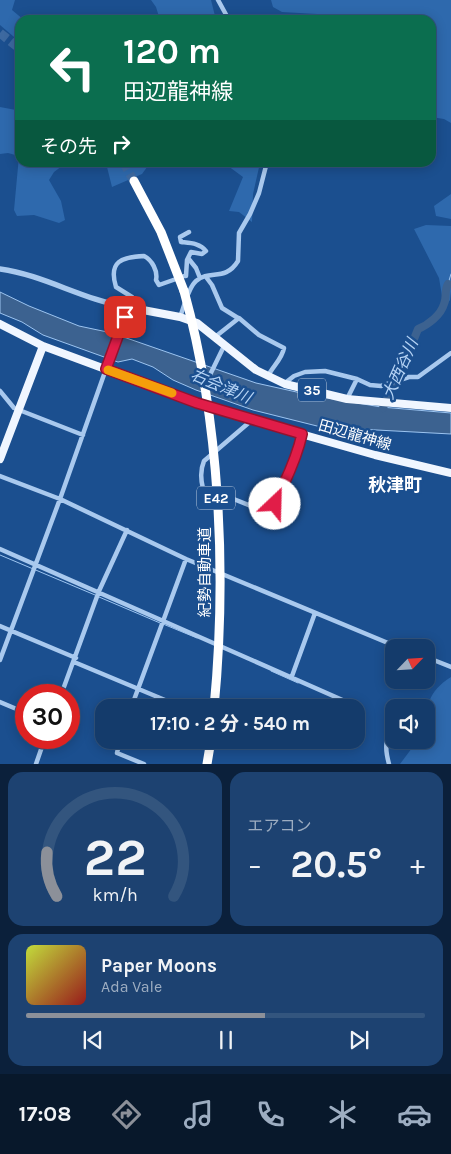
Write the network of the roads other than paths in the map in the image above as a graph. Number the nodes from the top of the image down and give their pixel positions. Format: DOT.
graph roads {
  1 [pos="218,0"];
  2 [pos="226,15"];
  3 [pos="266,167"];
  4 [pos="134,181"];
  5 [pos="189,232"];
  6 [pos="188,258"];
  7 [pos="0,269"];
  8 [pos="184,276"];
  9 [pos="203,277"];
  10 [pos="176,279"];
  11 [pos="123,306"];
  12 [pos="180,317"];
  13 [pos="238,318"];
  14 [pos="0,324"];
  15 [pos="215,337"];
  16 [pos="225,344"];
  17 [pos="44,346"];
  18 [pos="451,353"];
  19 [pos="106,367"];
  20 [pos="268,377"];
  21 [pos="357,379"];
  22 [pos="285,384"];
  23 [pos="0,391"];
  24 [pos="199,399"];
  25 [pos="346,399"];
  26 [pos="451,408"];
  27 [pos="19,410"];
  28 [pos="252,420"];
  29 [pos="302,434"];
  30 [pos="83,435"];
  31 [pos="0,460"];
  32 [pos="451,473"];
  33 [pos="0,476"];
  34 [pos="60,499"];
  35 [pos="126,530"];
  36 [pos="0,549"];
  37 [pos="186,559"];
  38 [pos="36,563"];
  39 [pos="99,591"];
  40 [pos="315,613"];
  41 [pos="163,620"];
  42 [pos="0,626"];
  43 [pos="12,630"];
  44 [pos="385,642"];
  45 [pos="0,660"];
  46 [pos="75,660"];
  47 [pos="435,661"];
  48 [pos="451,667"];
  49 [pos="292,676"];
  50 [pos="65,684"];
  51 [pos="137,689"];
  52 [pos="134,699"];
  53 [pos="162,699"];
  54 [pos="214,699"];
  55 [pos="341,699"];
  56 [pos="0,702"];
  57 [pos="15,708"];
  58 [pos="41,749"];
  59 [pos="117,749"];
  60 [pos="210,749"];
  61 [pos="385,749"];
  62 [pos="36,764"];
  63 [pos="144,764"];
  64 [pos="207,764"];
  65 [pos="389,764"];
  1 -- 2 [label="street"];
  3 -- 9 [label="street"];
  4 -- 54 [label="highway, 紀勢自動車道 / E42, bridge"];
  5 -- 6 [label="street"];
  6 -- 8 [label="street"];
  6 -- 9 [label="street"];
  7 -- 11 [label="street"];
  9 -- 12 [label="street"];
  9 -- 13 [label="street"];
  10 -- 11 [label="street"];
  11 -- 12 [label="main road, 35"];
  11 -- 19 [label="main road"];
  12 -- 15 [label="main road, 35"];
  13 -- 15 [label="street"];
  13 -- 20 [label="street"];
  14 -- 17 [label="main road, 田辺龍神線"];
  15 -- 16 [label="main road, 35"];
  16 -- 20 [label="main road, 35"];
  16 -- 24 [label="street, bridge"];
  17 -- 19 [label="main road, 田辺龍神線"];
  17 -- 27 [label="main road"];
  18 -- 21 [label="street"];
  19 -- 24 [label="main road, 田辺龍神線"];
  19 -- 30 [label="street"];
  20 -- 22 [label="main road, 35"];
  21 -- 22 [label="street"];
  21 -- 25 [label="street"];
  22 -- 25 [label="main road, 35"];
  23 -- 27 [label="street"];
  24 -- 28 [label="main road, 田辺龍神線"];
  25 -- 26 [label="main road, 35"];
  27 -- 30 [label="street"];
  27 -- 31 [label="main road"];
  28 -- 29 [label="main road, 田辺龍神線"];
  28 -- 29 [label="street"];
  29 -- 32 [label="main road, 田辺龍神線"];
  30 -- 34 [label="street"];
  33 -- 34 [label="street"];
  34 -- 35 [label="street"];
  34 -- 38 [label="street"];
  35 -- 37 [label="street"];
  35 -- 39 [label="street"];
  36 -- 38 [label="street"];
  37 -- 40 [label="street"];
  37 -- 41 [label="street"];
  38 -- 39 [label="street"];
  38 -- 43 [label="street"];
  39 -- 41 [label="street"];
  39 -- 46 [label="street"];
  40 -- 44 [label="street"];
  40 -- 49 [label="street"];
  41 -- 49 [label="street"];
  41 -- 51 [label="street"];
  42 -- 43 [label="street"];
  43 -- 45 [label="street"];
  43 -- 46 [label="street"];
  46 -- 50 [label="street"];
  46 -- 51 [label="street"];
  47 -- 48 [label="street"];
  49 -- 55 [label="street"];
  51 -- 52 [label="street"];
  51 -- 53 [label="street"];
  56 -- 57 [label="street"];
  58 -- 62 [label="street"];
  59 -- 63 [label="street"];
  60 -- 64 [label="highway"];
  61 -- 65 [label="street"];
}
